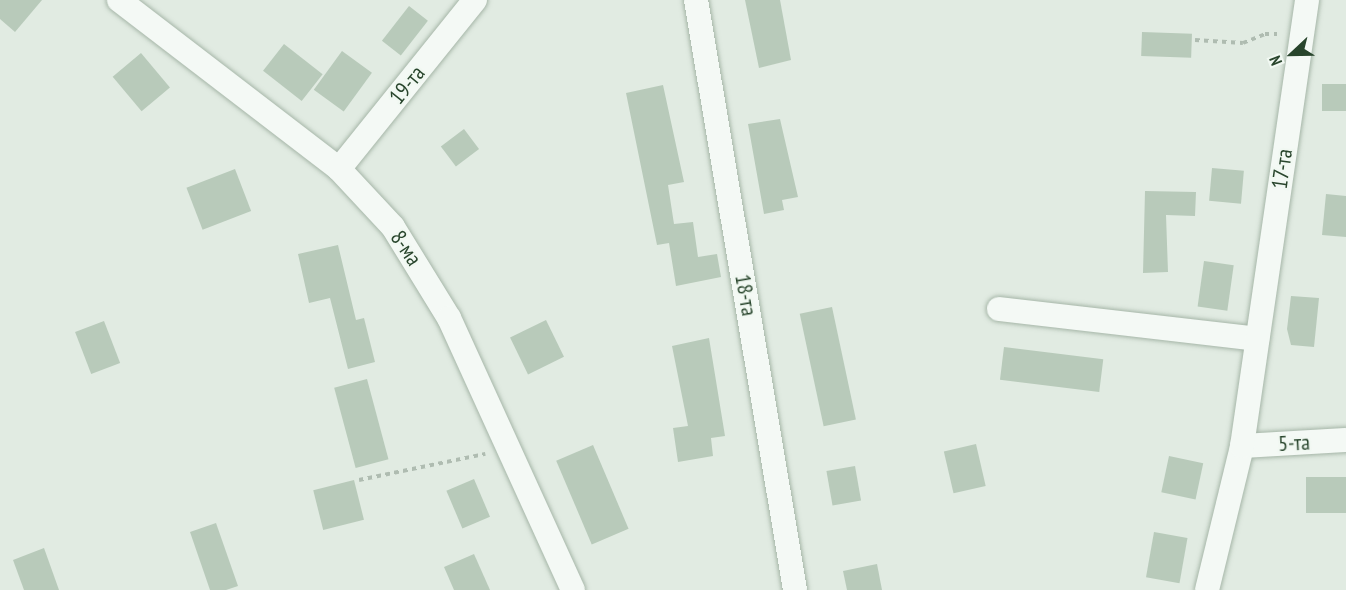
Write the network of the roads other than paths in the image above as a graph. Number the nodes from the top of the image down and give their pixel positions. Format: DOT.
graph roads {
  1 [pos="119,0"];
  2 [pos="475,0"];
  3 [pos="696,0"];
  4 [pos="1307,0"];
  5 [pos="339,169"];
  6 [pos="999,309"];
  7 [pos="1257,339"];
  8 [pos="1346,440"];
  9 [pos="1242,446"];
  10 [pos="573,590"];
  11 [pos="795,590"];
  12 [pos="1207,590"];
  1 -- 5 [label="street, 8-ма"];
  2 -- 5 [label="street, 19-та"];
  3 -- 11 [label="street, 18-та"];
  4 -- 7 [label="street, 17-та"];
  5 -- 10 [label="street, 8-ма"];
  6 -- 7 [label="street"];
  7 -- 9 [label="street, 17-та"];
  8 -- 9 [label="street, 5-та"];
  9 -- 12 [label="street, 17-та"];
}
